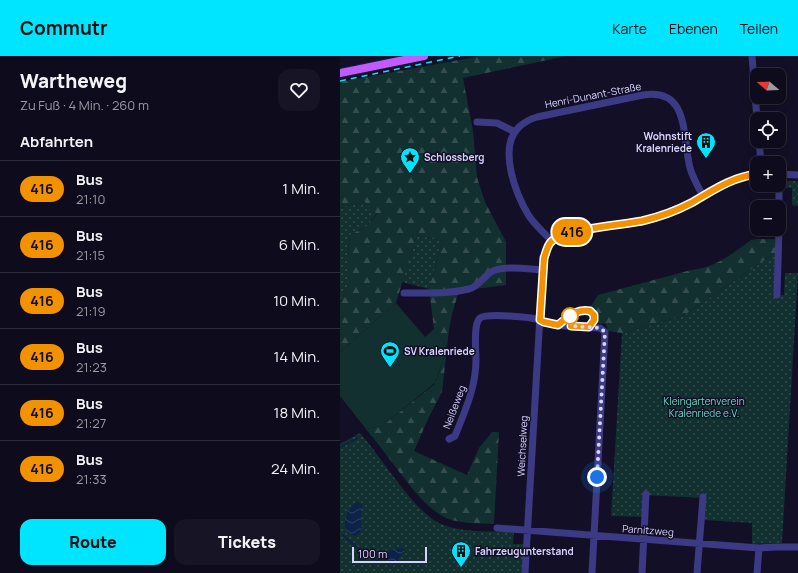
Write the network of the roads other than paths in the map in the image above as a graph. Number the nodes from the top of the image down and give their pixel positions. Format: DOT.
graph roads {
  1 [pos="424,56"];
  2 [pos="752,56"];
  3 [pos="340,73"];
  4 [pos="756,112"];
  5 [pos="477,122"];
  6 [pos="515,132"];
  7 [pos="750,175"];
  8 [pos="786,175"];
  9 [pos="798,175"];
  10 [pos="703,196"];
  11 [pos="779,236"];
  12 [pos="552,241"];
  13 [pos="543,270"];
  14 [pos="404,293"];
  15 [pos="777,295"];
  16 [pos="540,320"];
  17 [pos="449,439"];
  18 [pos="646,494"];
  19 [pos="703,496"];
  20 [pos="497,528"];
  21 [pos="528,530"];
  22 [pos="594,535"];
  23 [pos="644,540"];
  24 [pos="700,543"];
  25 [pos="798,547"];
  26 [pos="759,548"];
  27 [pos="525,573"];
  28 [pos="592,573"];
  29 [pos="642,573"];
  30 [pos="697,573"];
  31 [pos="757,573"];
  1 -- 3 [label="main road"];
  2 -- 4 [label="street"];
  5 -- 6 [label="street"];
  6 -- 10 [label="street, Henri-Dunant-Straße"];
  6 -- 12 [label="street"];
  7 -- 10 [label="street"];
  8 -- 9 [label="street"];
  10 -- 12 [label="street"];
  11 -- 15 [label="street"];
  12 -- 13 [label="street, Weichselweg"];
  13 -- 14 [label="street"];
  13 -- 16 [label="street, Weichselweg"];
  16 -- 17 [label="street, Neißeweg"];
  16 -- 21 [label="street, Weichselweg"];
  16 -- 22 [label="street, Neißeweg"];
  18 -- 23 [label="street"];
  19 -- 24 [label="street"];
  20 -- 21 [label="street, Parnitzweg"];
  21 -- 22 [label="street, Parnitzweg"];
  21 -- 27 [label="street, Weichselweg"];
  22 -- 23 [label="street, Parnitzweg"];
  22 -- 28 [label="street"];
  23 -- 24 [label="street, Parnitzweg"];
  23 -- 29 [label="street"];
  24 -- 26 [label="street, Parnitzweg"];
  24 -- 30 [label="street"];
  25 -- 26 [label="street, Parnitzweg"];
  26 -- 31 [label="street"];
}
